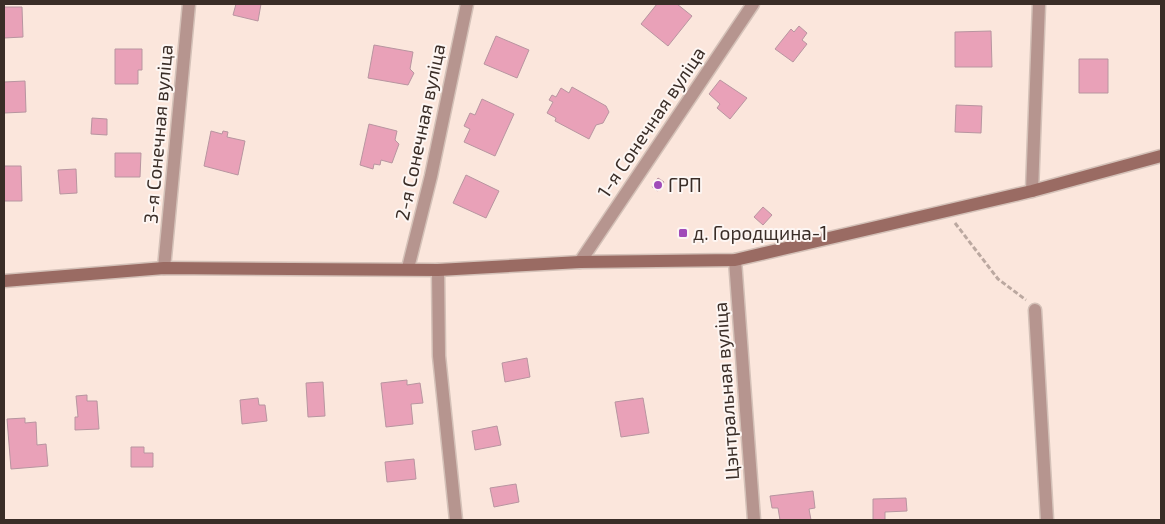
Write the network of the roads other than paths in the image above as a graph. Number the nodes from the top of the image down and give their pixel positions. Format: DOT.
graph roads {
  1 [pos="189,4"];
  2 [pos="467,4"];
  3 [pos="754,4"];
  4 [pos="1039,4"];
  5 [pos="1161,156"];
  6 [pos="1032,191"];
  7 [pos="735,260"];
  8 [pos="580,262"];
  9 [pos="164,268"];
  10 [pos="408,268"];
  11 [pos="438,270"];
  12 [pos="4,281"];
  13 [pos="1035,310"];
  14 [pos="456,520"];
  15 [pos="754,520"];
  16 [pos="1047,520"];
  1 -- 9 [label="street, 3-я Сонечная вуліца"];
  2 -- 10 [label="street, 2-я Сонечная вуліца"];
  3 -- 8 [label="street, 1-я Сонечная вуліца"];
  4 -- 6 [label="street"];
  5 -- 6 [label="main road"];
  6 -- 7 [label="main road"];
  7 -- 8 [label="main road"];
  7 -- 15 [label="street, Цэнтральная вуліца"];
  8 -- 11 [label="main road"];
  9 -- 10 [label="main road"];
  9 -- 12 [label="main road"];
  10 -- 11 [label="main road"];
  11 -- 14 [label="street"];
  13 -- 16 [label="street"];
}
